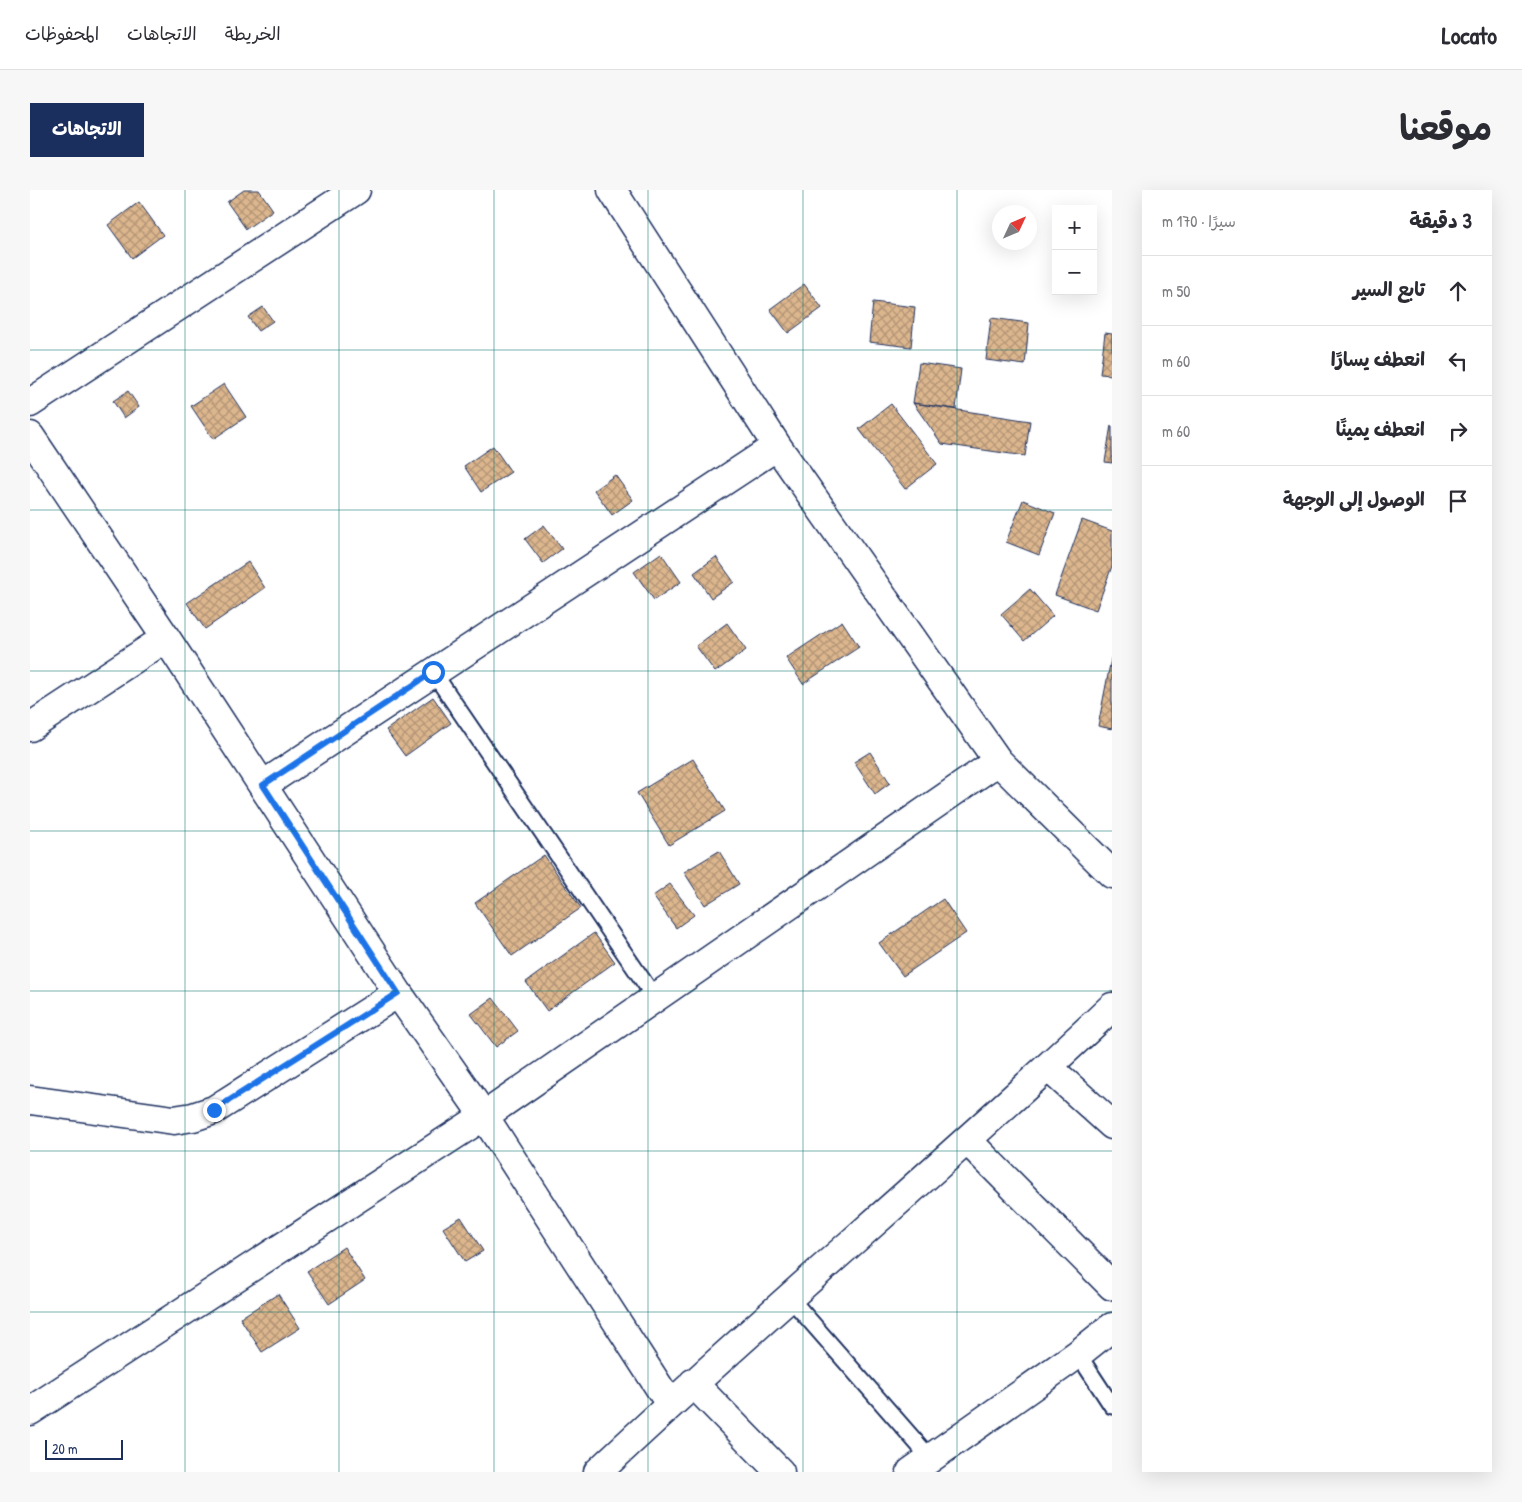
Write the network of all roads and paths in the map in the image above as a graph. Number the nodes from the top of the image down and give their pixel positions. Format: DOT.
graph roads {
  1 [pos="356,190"];
  2 [pos="612,190"];
  3 [pos="30,403"];
  4 [pos="30,436"];
  5 [pos="777,446"];
  6 [pos="166,638"];
  7 [pos="433,672"];
  8 [pos="30,728"];
  9 [pos="998,761"];
  10 [pos="263,785"];
  11 [pos="1112,874"];
  12 [pos="398,993"];
  13 [pos="655,998"];
  14 [pos="1112,1007"];
  15 [pos="1048,1068"];
  16 [pos="30,1100"];
  17 [pos="484,1116"];
  18 [pos="1112,1125"];
  19 [pos="967,1140"];
  20 [pos="1112,1286"];
  21 [pos="790,1298"];
  22 [pos="1112,1327"];
  23 [pos="1078,1354"];
  24 [pos="693,1384"];
  25 [pos="670,1404"];
  26 [pos="1112,1406"];
  27 [pos="30,1411"];
  28 [pos="920,1465"];
  29 [pos="598,1472"];
  30 [pos="780,1472"];
  1 -- 3 [label="street"];
  2 -- 5 [label="street"];
  4 -- 6 [label="street"];
  5 -- 7 [label="street"];
  5 -- 9 [label="street"];
  6 -- 8 [label="street"];
  6 -- 10 [label="street"];
  7 -- 10 [label="street"];
  7 -- 13 [label="lane"];
  9 -- 11 [label="street"];
  9 -- 13 [label="street"];
  10 -- 12 [label="street"];
  12 -- 16 [label="street"];
  12 -- 17 [label="street"];
  13 -- 17 [label="street"];
  14 -- 15 [label="street"];
  15 -- 18 [label="street"];
  15 -- 19 [label="street"];
  17 -- 25 [label="street"];
  17 -- 27 [label="street"];
  19 -- 20 [label="street"];
  19 -- 21 [label="street"];
  21 -- 24 [label="street"];
  21 -- 28 [label="lane"];
  22 -- 23 [label="street"];
  23 -- 26 [label="lane"];
  23 -- 28 [label="street"];
  24 -- 25 [label="street"];
  24 -- 30 [label="street"];
  25 -- 29 [label="street"];
}
